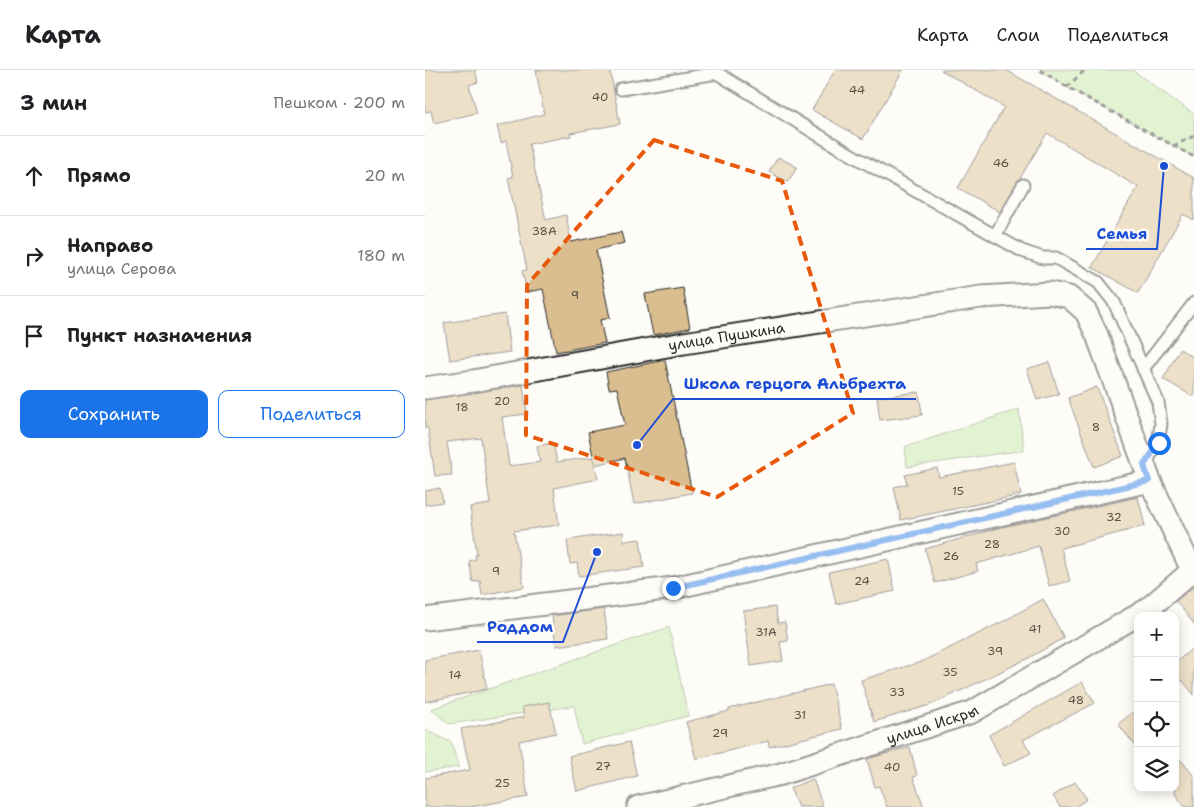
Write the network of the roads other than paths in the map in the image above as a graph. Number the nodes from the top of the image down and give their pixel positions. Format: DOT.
graph roads {
  1 [pos="621,89"];
  2 [pos="1023,185"];
  3 [pos="995,236"];
  4 [pos="1194,303"];
  5 [pos="1143,369"];
  6 [pos="425,388"];
  7 [pos="1147,473"];
  8 [pos="1193,569"];
  9 [pos="425,619"];
  10 [pos="638,807"];
  1 -- 3 [label="lane"];
  2 -- 3 [label="lane"];
  3 -- 5 [label="lane"];
  4 -- 5 [label="lane"];
  5 -- 7 [label="lane"];
  6 -- 7 [label="street, улица Пушкина"];
  7 -- 8 [label="street, улица Пушкина"];
  7 -- 9 [label="street"];
  8 -- 10 [label="street, улица Искры"];
}
